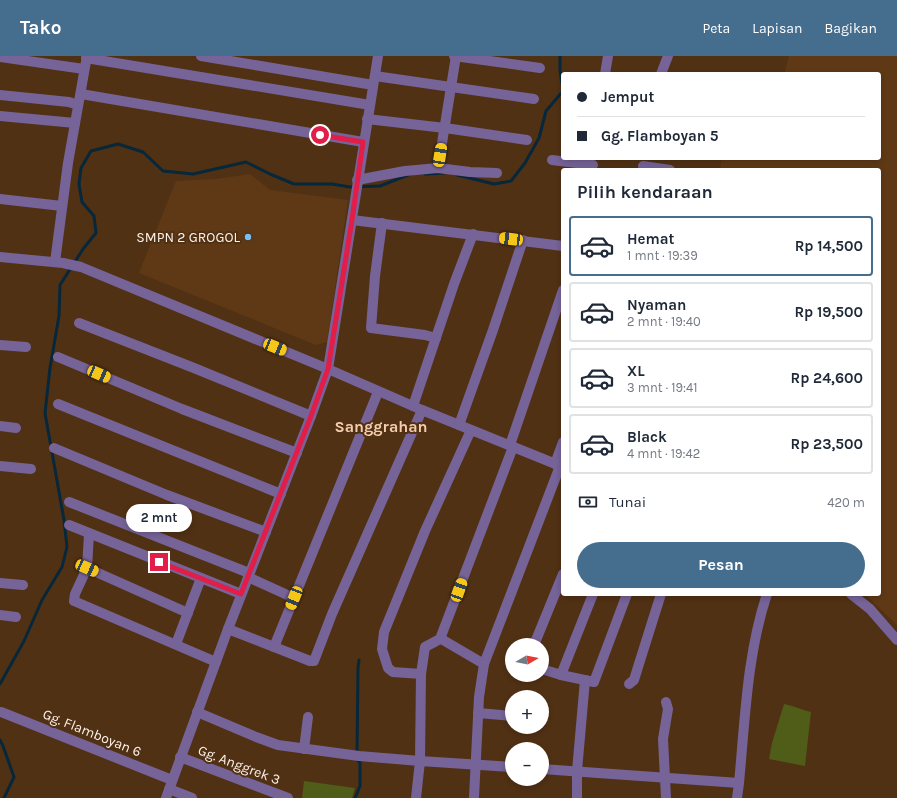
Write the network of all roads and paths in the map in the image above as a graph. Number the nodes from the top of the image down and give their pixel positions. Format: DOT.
graph roads {
  1 [pos="201,56"];
  2 [pos="378,56"];
  3 [pos="455,56"];
  4 [pos="608,56"];
  5 [pos="668,56"];
  6 [pos="0,57"];
  7 [pos="86,61"];
  8 [pos="540,68"];
  9 [pos="605,72"];
  10 [pos="664,72"];
  11 [pos="374,80"];
  12 [pos="451,86"];
  13 [pos="81,94"];
  14 [pos="0,95"];
  15 [pos="534,99"];
  16 [pos="78,105"];
  17 [pos="370,105"];
  18 [pos="0,116"];
  19 [pos="367,119"];
  20 [pos="75,124"];
  21 [pos="444,128"];
  22 [pos="527,140"];
  23 [pos="363,142"];
  24 [pos="552,160"];
  25 [pos="593,164"];
  26 [pos="643,165"];
  27 [pos="438,168"];
  28 [pos="659,168"];
  29 [pos="497,173"];
  30 [pos="357,182"];
  31 [pos="0,200"];
  32 [pos="62,206"];
  33 [pos="352,220"];
  34 [pos="382,223"];
  35 [pos="473,234"];
  36 [pos="523,240"];
  37 [pos="561,246"];
  38 [pos="0,257"];
  39 [pos="59,262"];
  40 [pos="561,296"];
  41 [pos="79,323"];
  42 [pos="436,338"];
  43 [pos="0,345"];
  44 [pos="26,347"];
  45 [pos="58,357"];
  46 [pos="328,369"];
  47 [pos="378,392"];
  48 [pos="58,404"];
  49 [pos="417,408"];
  50 [pos="311,416"];
  51 [pos="459,425"];
  52 [pos="0,426"];
  53 [pos="16,428"];
  54 [pos="471,430"];
  55 [pos="512,446"];
  56 [pos="54,448"];
  57 [pos="297,453"];
  58 [pos="561,454"];
  59 [pos="0,466"];
  60 [pos="559,466"];
  61 [pos="31,469"];
  62 [pos="281,494"];
  63 [pos="69,502"];
  64 [pos="69,525"];
  65 [pos="266,532"];
  66 [pos="89,534"];
  67 [pos="87,568"];
  68 [pos="248,575"];
  69 [pos="201,578"];
  70 [pos="0,583"];
  71 [pos="23,585"];
  72 [pos="561,586"];
  73 [pos="241,594"];
  74 [pos="590,596"];
  75 [pos="626,596"];
  76 [pos="660,596"];
  77 [pos="766,596"];
  78 [pos="854,596"];
  79 [pos="294,598"];
  80 [pos="188,613"];
  81 [pos="0,615"];
  82 [pos="16,617"];
  83 [pos="228,629"];
  84 [pos="537,638"];
  85 [pos="440,639"];
  86 [pos="897,640"];
  87 [pos="176,644"];
  88 [pos="274,647"];
  89 [pos="216,662"];
  90 [pos="484,664"];
  91 [pos="549,671"];
  92 [pos="421,674"];
  93 [pos="561,675"];
  94 [pos="584,680"];
  95 [pos="630,684"];
  96 [pos="666,702"];
  97 [pos="1,712"];
  98 [pos="197,712"];
  99 [pos="478,713"];
  100 [pos="505,715"];
  101 [pos="308,717"];
  102 [pos="304,749"];
  103 [pos="180,757"];
  104 [pos="420,761"];
  105 [pos="476,765"];
  106 [pos="505,767"];
  107 [pos="549,769"];
  108 [pos="577,771"];
  109 [pos="665,777"];
  110 [pos="739,783"];
  111 [pos="169,789"];
  112 [pos="192,798"];
  113 [pos="288,798"];
  114 [pos="416,798"];
  115 [pos="474,798"];
  116 [pos="577,798"];
  117 [pos="666,798"];
  118 [pos="737,798"];
  1 -- 11 [label="street"];
  2 -- 11 [label="street"];
  3 -- 8 [label="street"];
  3 -- 12 [label="street"];
  4 -- 9 [label="street"];
  5 -- 10 [label="street"];
  6 -- 7 [label="street"];
  7 -- 13 [label="street"];
  7 -- 17 [label="street"];
  11 -- 12 [label="street"];
  11 -- 17 [label="street"];
  12 -- 15 [label="street"];
  12 -- 21 [label="street"];
  13 -- 16 [label="street"];
  13 -- 23 [label="street"];
  14 -- 16 [label="street"];
  16 -- 20 [label="street"];
  17 -- 19 [label="street"];
  18 -- 20 [label="street"];
  19 -- 21 [label="street"];
  19 -- 23 [label="street"];
  20 -- 32 [label="street"];
  21 -- 22 [label="street"];
  21 -- 27 [label="street"];
  23 -- 30 [label="street"];
  24 -- 25 [label="street"];
  26 -- 28 [label="street"];
  27 -- 29 [label="street"];
  27 -- 30 [label="street"];
  30 -- 33 [label="street"];
  31 -- 32 [label="street"];
  32 -- 39 [label="street"];
  33 -- 34 [label="street"];
  33 -- 46 [label="street"];
  34 -- 35 [label="street"];
  34 -- 42 [label="street"];
  35 -- 36 [label="street"];
  35 -- 42 [label="street"];
  36 -- 37 [label="street"];
  36 -- 51 [label="street"];
  38 -- 39 [label="street"];
  39 -- 46 [label="street"];
  40 -- 55 [label="street"];
  41 -- 50 [label="street"];
  42 -- 49 [label="street"];
  43 -- 44 [label="street"];
  45 -- 57 [label="street"];
  46 -- 47 [label="street"];
  46 -- 50 [label="street"];
  47 -- 49 [label="street"];
  47 -- 79 [label="street"];
  48 -- 62 [label="street"];
  49 -- 51 [label="street"];
  49 -- 88 [label="street"];
  50 -- 57 [label="street"];
  51 -- 54 [label="street"];
  52 -- 53 [label="street"];
  54 -- 55 [label="street"];
  54 -- 92 [label="street"];
  55 -- 60 [label="street"];
  55 -- 85 [label="street"];
  56 -- 65 [label="street"];
  57 -- 62 [label="street"];
  58 -- 60 [label="street"];
  59 -- 61 [label="street"];
  60 -- 90 [label="street"];
  62 -- 65 [label="street"];
  63 -- 68 [label="street"];
  64 -- 66 [label="street"];
  65 -- 68 [label="street"];
  66 -- 67 [label="street"];
  66 -- 69 [label="street"];
  67 -- 80 [label="street"];
  67 -- 87 [label="street"];
  68 -- 73 [label="street"];
  68 -- 79 [label="street"];
  69 -- 73 [label="street"];
  69 -- 80 [label="street"];
  70 -- 71 [label="street"];
  72 -- 84 [label="street"];
  73 -- 83 [label="street"];
  74 -- 93 [label="street"];
  75 -- 94 [label="street"];
  76 -- 95 [label="street"];
  77 -- 110 [label="street"];
  78 -- 86 [label="street"];
  79 -- 88 [label="street"];
  80 -- 87 [label="street"];
  81 -- 82 [label="street"];
  83 -- 88 [label="street"];
  83 -- 89 [label="street"];
  85 -- 90 [label="street"];
  85 -- 92 [label="street"];
  87 -- 89 [label="street"];
  89 -- 98 [label="street"];
  90 -- 99 [label="street"];
  91 -- 93 [label="street"];
  92 -- 104 [label="street"];
  93 -- 94 [label="street"];
  94 -- 108 [label="street"];
  96 -- 109 [label="street"];
  97 -- 111 [label="street, Gg. Flamboyan 6"];
  98 -- 102 [label="street"];
  98 -- 103 [label="street"];
  99 -- 100 [label="street"];
  99 -- 105 [label="street"];
  101 -- 102 [label="street"];
  102 -- 104 [label="street"];
  103 -- 111 [label="street"];
  103 -- 113 [label="street, Gg. Anggrek 3"];
  104 -- 105 [label="street"];
  104 -- 114 [label="street"];
  105 -- 106 [label="street"];
  105 -- 115 [label="street"];
  107 -- 108 [label="street"];
  108 -- 109 [label="street"];
  108 -- 116 [label="street"];
  109 -- 110 [label="street"];
  109 -- 117 [label="street"];
  110 -- 118 [label="street"];
  111 -- 112 [label="street, Gg. Flamboyan 6"];
}
